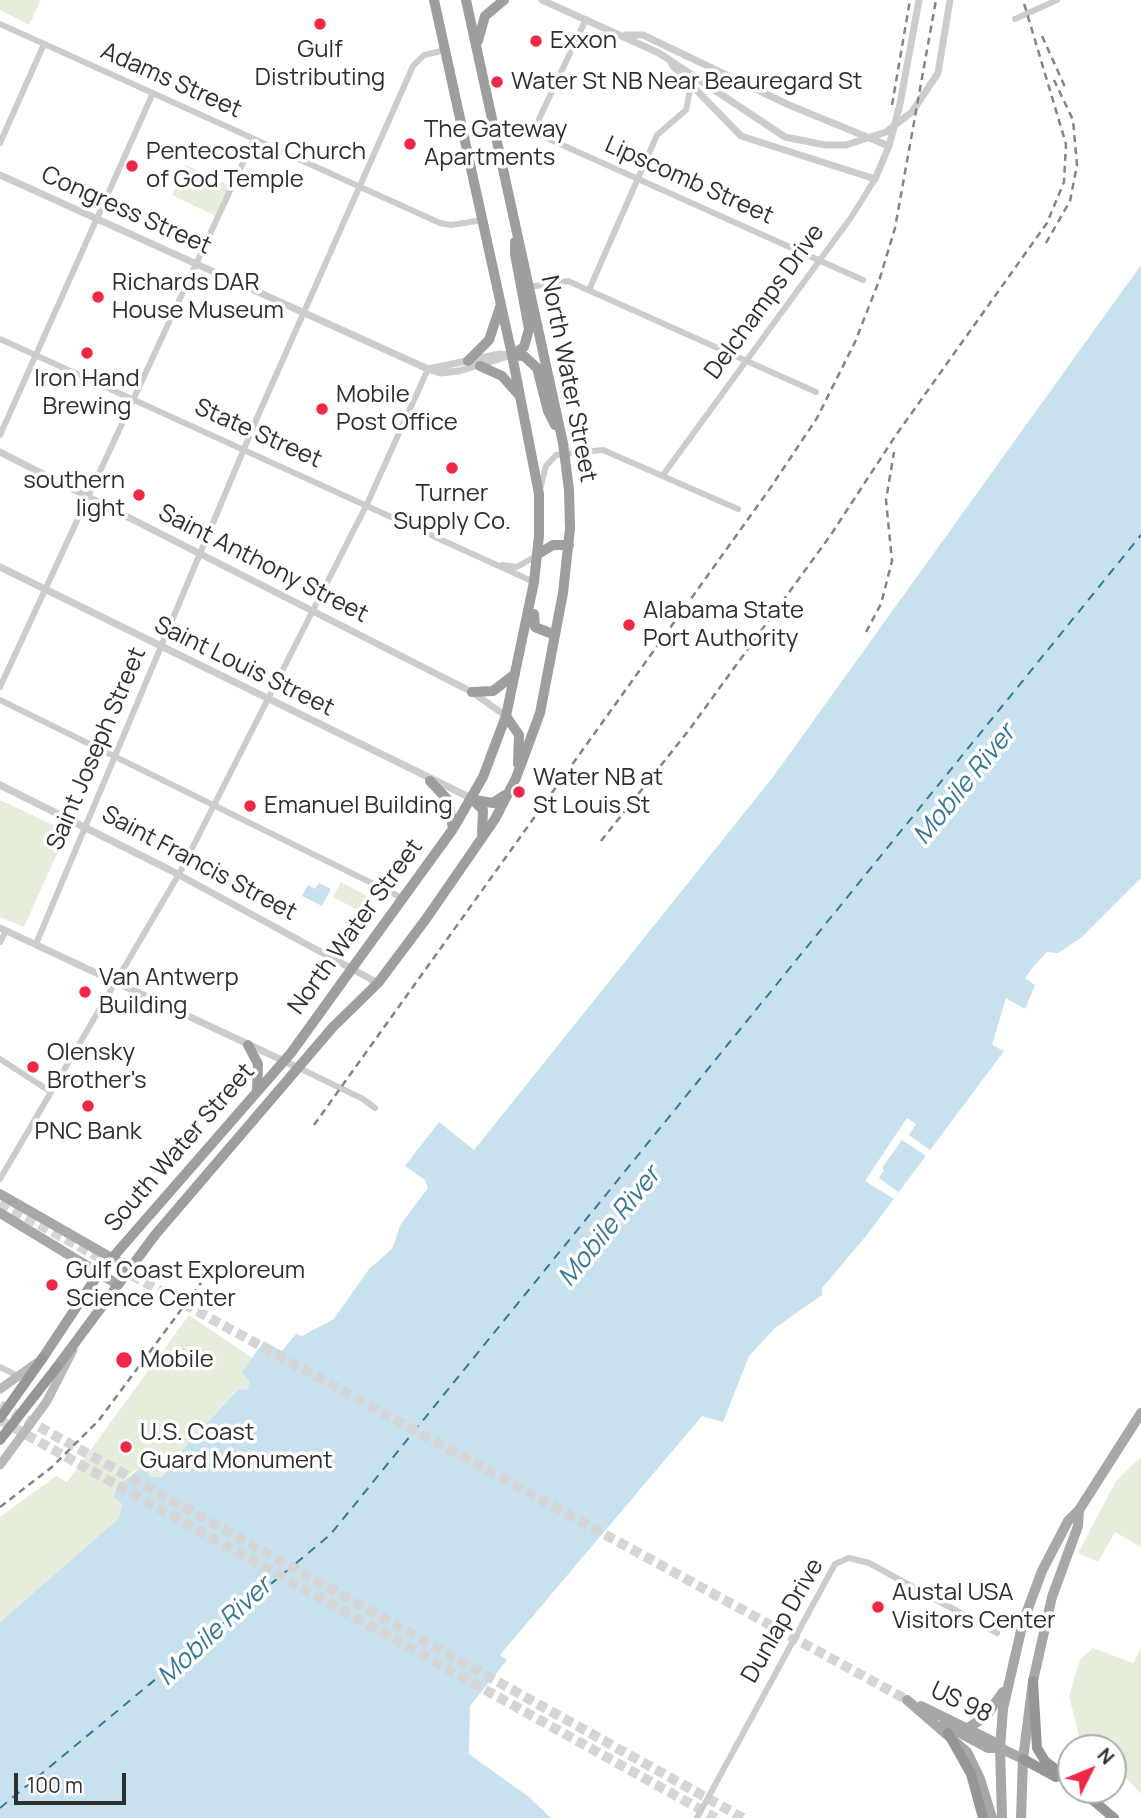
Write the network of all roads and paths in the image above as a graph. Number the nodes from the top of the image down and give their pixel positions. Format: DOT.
graph roads {
  1 [pos="434,0"];
  2 [pos="440,0"];
  3 [pos="466,0"];
  4 [pos="504,0"];
  5 [pos="542,0"];
  6 [pos="919,0"];
  7 [pos="950,0"];
  8 [pos="1057,0"];
  9 [pos="439,14"];
  10 [pos="586,19"];
  11 [pos="1015,19"];
  12 [pos="0,24"];
  13 [pos="624,35"];
  14 [pos="44,44"];
  15 [pos="477,45"];
  16 [pos="446,50"];
  17 [pos="659,53"];
  18 [pos="691,85"];
  19 [pos="153,93"];
  20 [pos="254,139"];
  21 [pos="0,144"];
  22 [pos="889,146"];
  23 [pos="0,175"];
  24 [pos="875,179"];
  25 [pos="639,181"];
  26 [pos="359,187"];
  27 [pos="97,219"];
  28 [pos="483,220"];
  29 [pos="516,224"];
  30 [pos="818,260"];
  31 [pos="197,265"];
  32 [pos="863,280"];
  33 [pos="529,287"];
  34 [pos="589,290"];
  35 [pos="501,303"];
  36 [pos="304,314"];
  37 [pos="0,339"];
  38 [pos="36,355"];
  39 [pos="512,355"];
  40 [pos="746,360"];
  41 [pos="468,361"];
  42 [pos="480,366"];
  43 [pos="428,369"];
  44 [pos="816,392"];
  45 [pos="521,398"];
  46 [pos="134,400"];
  47 [pos="0,435"];
  48 [pos="562,438"];
  49 [pos="246,449"];
  50 [pos="0,453"];
  51 [pos="565,453"];
  52 [pos="663,475"];
  53 [pos="538,494"];
  54 [pos="89,498"];
  55 [pos="367,504"];
  56 [pos="738,509"];
  57 [pos="569,545"];
  58 [pos="201,554"];
  59 [pos="538,554"];
  60 [pos="500,564"];
  61 [pos="0,567"];
  62 [pos="534,582"];
  63 [pos="46,590"];
  64 [pos="313,611"];
  65 [pos="555,635"];
  66 [pos="160,647"];
  67 [pos="516,674"];
  68 [pos="0,687"];
  69 [pos="472,692"];
  70 [pos="267,700"];
  71 [pos="0,701"];
  72 [pos="506,716"];
  73 [pos="114,757"];
  74 [pos="516,778"];
  75 [pos="430,781"];
  76 [pos="0,785"];
  77 [pos="510,791"];
  78 [pos="471,798"];
  79 [pos="214,806"];
  80 [pos="86,826"];
  81 [pos="453,829"];
  82 [pos="480,843"];
  83 [pos="178,874"];
  84 [pos="402,898"];
  85 [pos="3,929"];
  86 [pos="0,942"];
  87 [pos="36,944"];
  88 [pos="353,967"];
  89 [pos="116,981"];
  90 [pos="378,983"];
  91 [pos="248,1045"];
  92 [pos="0,1059"];
  93 [pos="284,1061"];
  94 [pos="299,1068"];
  95 [pos="51,1092"];
  96 [pos="257,1093"];
  97 [pos="375,1108"];
  98 [pos="0,1179"];
  99 [pos="0,1194"];
  100 [pos="0,1213"];
  101 [pos="112,1258"];
  102 [pos="130,1268"];
  103 [pos="99,1273"];
  104 [pos="117,1284"];
  105 [pos="78,1338"];
  106 [pos="42,1359"];
  107 [pos="0,1367"];
  108 [pos="57,1367"];
  109 [pos="19,1376"];
  110 [pos="0,1389"];
  111 [pos="1141,1413"];
  112 [pos="0,1418"];
  113 [pos="0,1440"];
  114 [pos="0,1465"];
  115 [pos="1079,1510"];
  116 [pos="997,1633"];
  117 [pos="1032,1681"];
  118 [pos="1006,1689"];
  119 [pos="925,1713"];
  120 [pos="968,1728"];
  121 [pos="948,1733"];
  122 [pos="1000,1748"];
  123 [pos="1023,1759"];
  124 [pos="1057,1771"];
  125 [pos="1057,1776"];
  126 [pos="1098,1804"];
  127 [pos="696,1818"];
  128 [pos="983,1818"];
  129 [pos="992,1818"];
  130 [pos="1002,1818"];
  131 [pos="1021,1818"];
  132 [pos="1114,1818"];
  1 -- 9 [label="highway, North Water Street"];
  2 -- 9 [label="highway"];
  3 -- 15 [label="highway, North Water Street"];
  4 -- 15 [label="highway"];
  5 -- 10 [label="street"];
  6 -- 22 [label="street, Delchamps Drive"];
  7 -- 17 [label="street"];
  8 -- 11 [label="street"];
  9 -- 16 [label="highway, North Water Street"];
  10 -- 13 [label="street"];
  10 -- 25 [label="street, Lipscomb Street"];
  12 -- 14 [label="street, Adams Street"];
  13 -- 17 [label="street"];
  13 -- 22 [label="street"];
  14 -- 19 [label="street, Adams Street"];
  14 -- 21 [label="street"];
  15 -- 29 [label="highway, North Water Street"];
  16 -- 26 [label="street, Saint Joseph Street"];
  16 -- 28 [label="highway, North Water Street"];
  17 -- 18 [label="street"];
  18 -- 24 [label="street"];
  18 -- 25 [label="street"];
  19 -- 20 [label="street, Adams Street"];
  19 -- 27 [label="street"];
  20 -- 26 [label="street, Adams Street"];
  20 -- 31 [label="street"];
  22 -- 24 [label="street, Delchamps Drive"];
  23 -- 27 [label="street, Congress Street"];
  24 -- 30 [label="street, Delchamps Drive"];
  25 -- 30 [label="street, Lipscomb Street"];
  25 -- 34 [label="street"];
  26 -- 28 [label="street, Adams Street"];
  26 -- 36 [label="street, Saint Joseph Street"];
  27 -- 31 [label="street, Congress Street"];
  27 -- 38 [label="street"];
  28 -- 35 [label="highway, North Water Street"];
  29 -- 33 [label="highway, North Water Street"];
  29 -- 39 [label="highway"];
  30 -- 32 [label="street, Lipscomb Street"];
  30 -- 40 [label="street, Delchamps Drive"];
  31 -- 36 [label="street, Congress Street"];
  31 -- 46 [label="street"];
  33 -- 34 [label="street"];
  33 -- 48 [label="highway, North Water Street"];
  34 -- 40 [label="street"];
  35 -- 39 [label="highway, North Water Street"];
  35 -- 41 [label="highway"];
  36 -- 43 [label="street, Congress Street"];
  36 -- 49 [label="street, Saint Joseph Street"];
  37 -- 38 [label="street, State Street"];
  38 -- 46 [label="street, State Street"];
  38 -- 47 [label="street"];
  39 -- 41 [label="street"];
  39 -- 42 [label="street, Congress Street"];
  39 -- 45 [label="highway, North Water Street"];
  39 -- 48 [label="highway"];
  40 -- 44 [label="street"];
  40 -- 52 [label="street, Delchamps Drive"];
  41 -- 43 [label="street"];
  42 -- 43 [label="street, Congress Street"];
  42 -- 45 [label="highway"];
  43 -- 55 [label="street"];
  45 -- 53 [label="highway, North Water Street"];
  46 -- 49 [label="street, State Street"];
  46 -- 54 [label="street"];
  48 -- 51 [label="highway, North Water Street"];
  49 -- 55 [label="street, State Street"];
  49 -- 58 [label="street, Saint Joseph Street"];
  50 -- 54 [label="street, Saint Anthony Street"];
  51 -- 52 [label="street"];
  51 -- 53 [label="street"];
  51 -- 57 [label="highway, North Water Street"];
  52 -- 56 [label="street"];
  53 -- 59 [label="highway, North Water Street"];
  54 -- 58 [label="street, Saint Anthony Street"];
  54 -- 63 [label="street"];
  55 -- 60 [label="street, State Street"];
  55 -- 64 [label="street"];
  57 -- 59 [label="highway"];
  57 -- 65 [label="highway, North Water Street"];
  58 -- 64 [label="street, Saint Anthony Street"];
  58 -- 66 [label="street, Saint Joseph Street"];
  59 -- 60 [label="street"];
  59 -- 62 [label="highway, North Water Street"];
  60 -- 62 [label="street, State Street"];
  61 -- 63 [label="street, Saint Louis Street"];
  62 -- 65 [label="highway"];
  62 -- 67 [label="highway, North Water Street"];
  63 -- 66 [label="street, Saint Louis Street"];
  63 -- 68 [label="street"];
  64 -- 69 [label="street, Saint Anthony Street"];
  64 -- 70 [label="street"];
  65 -- 74 [label="highway, North Water Street"];
  66 -- 70 [label="street, Saint Louis Street"];
  66 -- 73 [label="street, Saint Joseph Street"];
  67 -- 69 [label="highway"];
  67 -- 72 [label="highway, North Water Street"];
  69 -- 72 [label="street, Saint Anthony Street"];
  70 -- 75 [label="street, Saint Louis Street"];
  70 -- 79 [label="street"];
  71 -- 73 [label="street"];
  72 -- 74 [label="highway"];
  72 -- 78 [label="highway, North Water Street"];
  73 -- 79 [label="street"];
  73 -- 80 [label="street, Saint Joseph Street"];
  74 -- 77 [label="highway, North Water Street"];
  75 -- 78 [label="street, Saint Louis Street"];
  75 -- 81 [label="highway"];
  76 -- 80 [label="street, Saint Francis Street"];
  77 -- 78 [label="highway"];
  77 -- 82 [label="highway, North Water Street"];
  78 -- 81 [label="highway, North Water Street"];
  78 -- 82 [label="highway"];
  79 -- 83 [label="street"];
  79 -- 84 [label="street"];
  80 -- 83 [label="street, Saint Francis Street"];
  80 -- 87 [label="street, Saint Joseph Street"];
  81 -- 84 [label="highway, North Water Street"];
  82 -- 90 [label="highway, North Water Street"];
  83 -- 88 [label="street, Saint Francis Street"];
  83 -- 89 [label="street"];
  84 -- 88 [label="highway, North Water Street"];
  85 -- 86 [label="street"];
  85 -- 87 [label="street"];
  87 -- 89 [label="street"];
  88 -- 90 [label="street, Saint Francis Street"];
  88 -- 93 [label="highway, North Water Street"];
  89 -- 91 [label="street"];
  89 -- 95 [label="street"];
  90 -- 94 [label="highway, North Water Street"];
  91 -- 93 [label="street"];
  91 -- 96 [label="highway"];
  92 -- 95 [label="street"];
  93 -- 94 [label="street"];
  93 -- 96 [label="highway, South Water Street"];
  94 -- 97 [label="street"];
  94 -- 102 [label="highway, South Water Street"];
  95 -- 98 [label="street"];
  96 -- 101 [label="highway, South Water Street"];
  99 -- 101 [label="main road"];
  100 -- 103 [label="main road"];
  101 -- 102 [label="main road"];
  101 -- 103 [label="highway, South Water Street"];
  102 -- 104 [label="highway, South Water Street"];
  103 -- 104 [label="main road"];
  103 -- 106 [label="highway, South Water Street"];
  104 -- 105 [label="highway, South Water Street"];
  105 -- 108 [label="highway, South Water Street"];
  105 -- 114 [label="main road, South Water Street"];
  106 -- 109 [label="main road, South Water Street"];
  106 -- 112 [label="highway"];
  107 -- 109 [label="street"];
  108 -- 113 [label="highway"];
  109 -- 110 [label="main road, South Water Street"];
  111 -- 115 [label="main road"];
  115 -- 117 [label="main road"];
  115 -- 118 [label="main road"];
  116 -- 127 [label="street, Dunlap Drive"];
  117 -- 123 [label="main road"];
  117 -- 124 [label="highway"];
  118 -- 120 [label="main road"];
  118 -- 122 [label="main road"];
  119 -- 120 [label="main road, US 98 / US 98"];
  119 -- 121 [label="main road, US 98"];
  119 -- 122 [label="main road"];
  120 -- 122 [label="main road, US 98 / US 98"];
  121 -- 128 [label="highway"];
  121 -- 129 [label="main road, US 98"];
  122 -- 123 [label="main road, US 98"];
  122 -- 130 [label="main road"];
  123 -- 125 [label="highway"];
  123 -- 131 [label="main road"];
  126 -- 132 [label="highway"];
}
